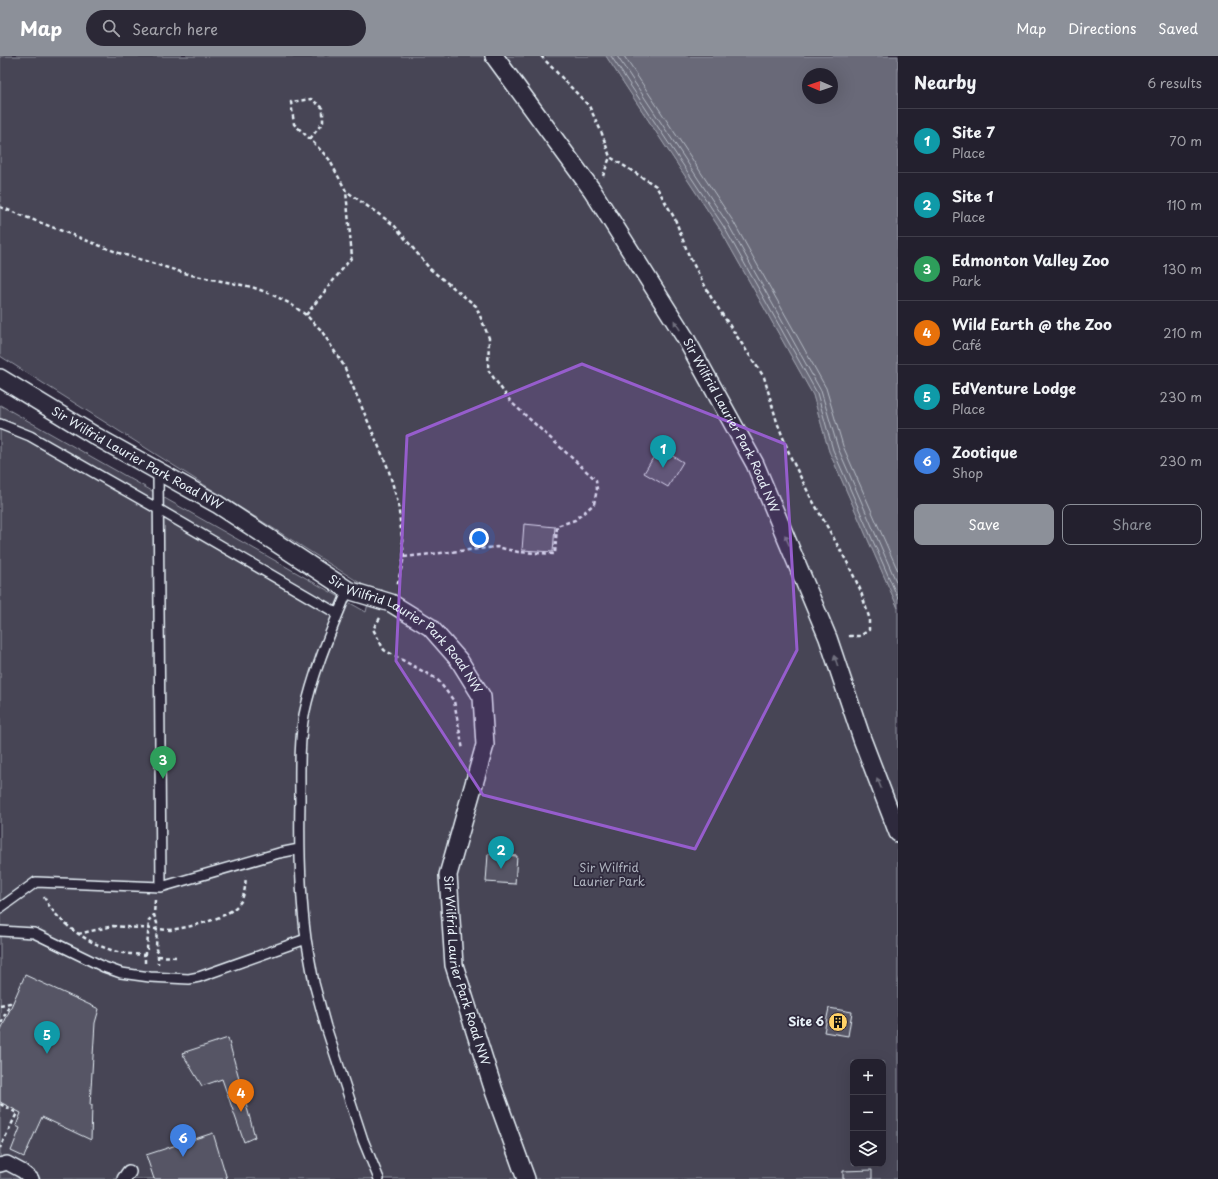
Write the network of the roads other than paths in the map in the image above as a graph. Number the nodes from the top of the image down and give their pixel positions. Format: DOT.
graph roads {
  1 [pos="494,56"];
  2 [pos="0,378"];
  3 [pos="0,424"];
  4 [pos="158,471"];
  5 [pos="158,509"];
  6 [pos="348,590"];
  7 [pos="338,614"];
  8 [pos="898,833"];
  9 [pos="300,849"];
  10 [pos="161,887"];
  11 [pos="0,908"];
  12 [pos="0,930"];
  13 [pos="306,939"];
  14 [pos="0,1164"];
  15 [pos="32,1179"];
  16 [pos="124,1179"];
  17 [pos="128,1179"];
  18 [pos="379,1179"];
  19 [pos="526,1179"];
  8 -- 1 [label="street, Sir Wilfrid Laurier Park Road NW, one-way"];
  2 -- 4 [label="street, Sir Wilfrid Laurier Park Road NW"];
  3 -- 5 [label="lane"];
  4 -- 5 [label="lane"];
  4 -- 6 [label="street, Sir Wilfrid Laurier Park Road NW"];
  5 -- 7 [label="lane"];
  5 -- 10 [label="lane"];
  6 -- 7 [label="lane"];
  6 -- 19 [label="street, Sir Wilfrid Laurier Park Road NW"];
  7 -- 9 [label="lane"];
  9 -- 10 [label="lane"];
  9 -- 13 [label="lane"];
  10 -- 11 [label="lane"];
  12 -- 13 [label="lane"];
  13 -- 18 [label="lane"];
  14 -- 15 [label="street"];
  16 -- 17 [label="street"];
}
